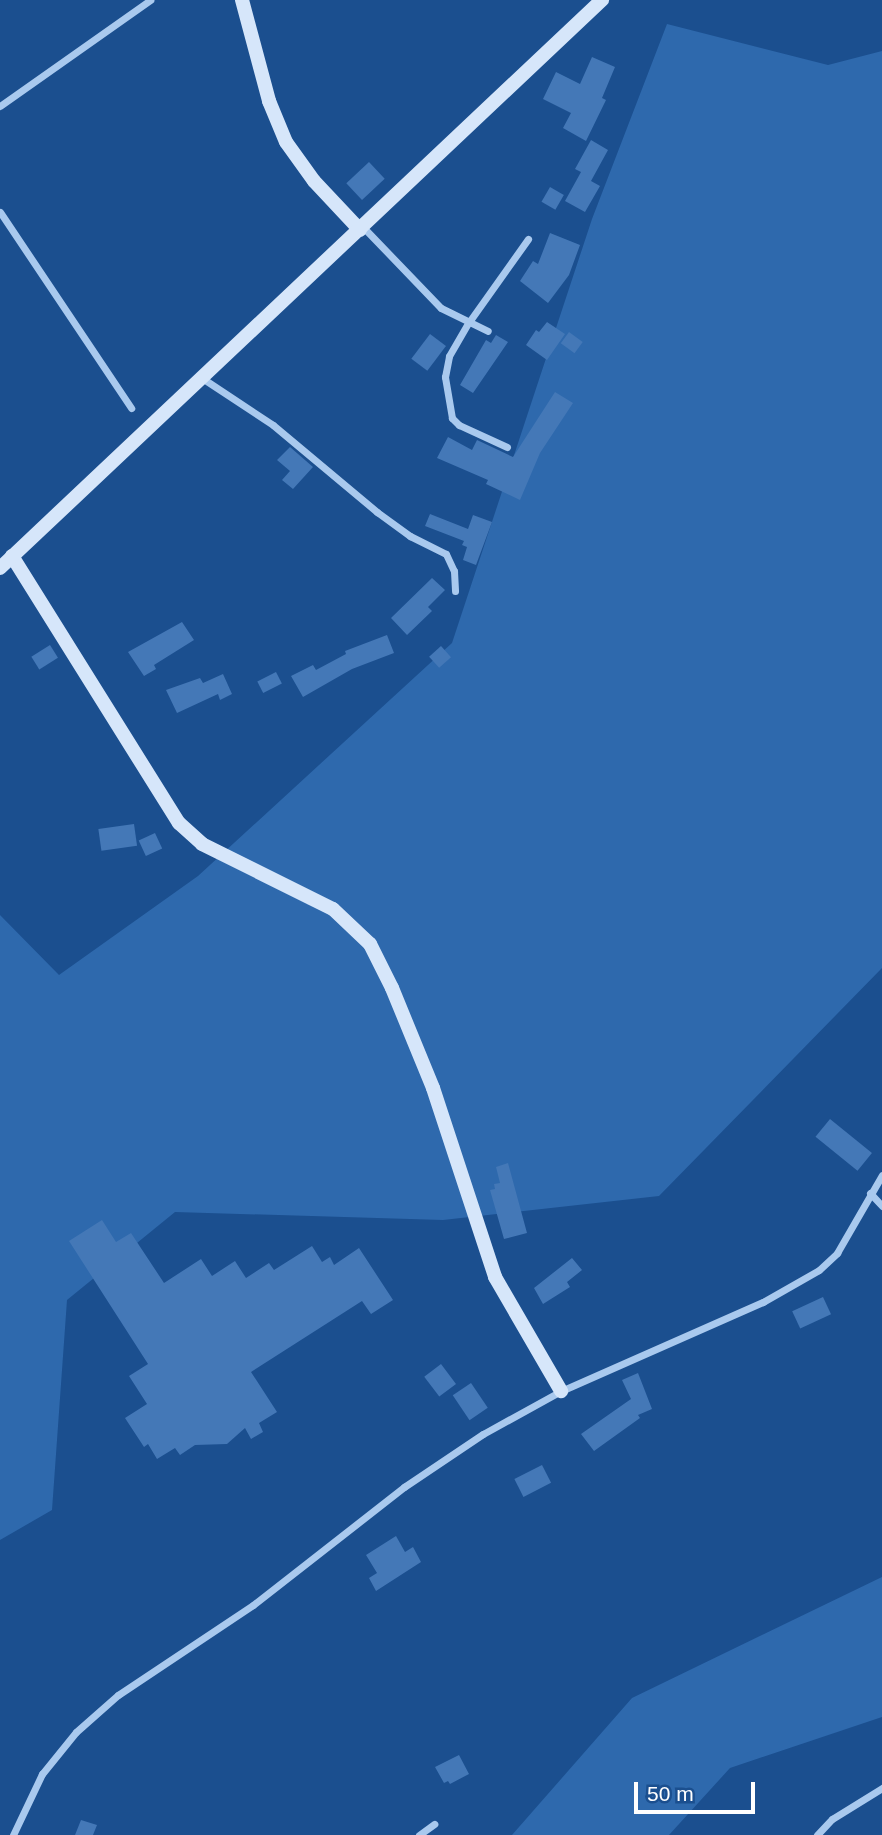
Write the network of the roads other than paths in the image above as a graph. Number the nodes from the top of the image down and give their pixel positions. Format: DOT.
graph roads {
  1 [pos="150,0"];
  2 [pos="242,0"];
  3 [pos="602,0"];
  4 [pos="0,106"];
  5 [pos="0,212"];
  6 [pos="361,229"];
  7 [pos="528,239"];
  8 [pos="468,322"];
  9 [pos="488,331"];
  10 [pos="202,378"];
  11 [pos="131,408"];
  12 [pos="507,447"];
  13 [pos="12,556"];
  14 [pos="0,568"];
  15 [pos="455,591"];
  16 [pos="882,1175"];
  17 [pos="870,1193"];
  18 [pos="882,1206"];
  19 [pos="561,1391"];
  20 [pos="882,1788"];
  21 [pos="434,1824"];
  22 [pos="13,1835"];
  23 [pos="419,1835"];
  24 [pos="817,1835"];
  1 -- 4 [label="street"];
  2 -- 6 [label="street"];
  3 -- 6 [label="street"];
  5 -- 11 [label="street"];
  6 -- 8 [label="street"];
  6 -- 10 [label="street"];
  7 -- 8 [label="street"];
  8 -- 9 [label="street"];
  8 -- 12 [label="street"];
  10 -- 13 [label="street"];
  10 -- 15 [label="street"];
  13 -- 14 [label="street"];
  13 -- 19 [label="street"];
  16 -- 17 [label="street"];
  17 -- 18 [label="street"];
  17 -- 19 [label="street"];
  19 -- 22 [label="street"];
  20 -- 24 [label="street"];
  21 -- 23 [label="street"];
}
